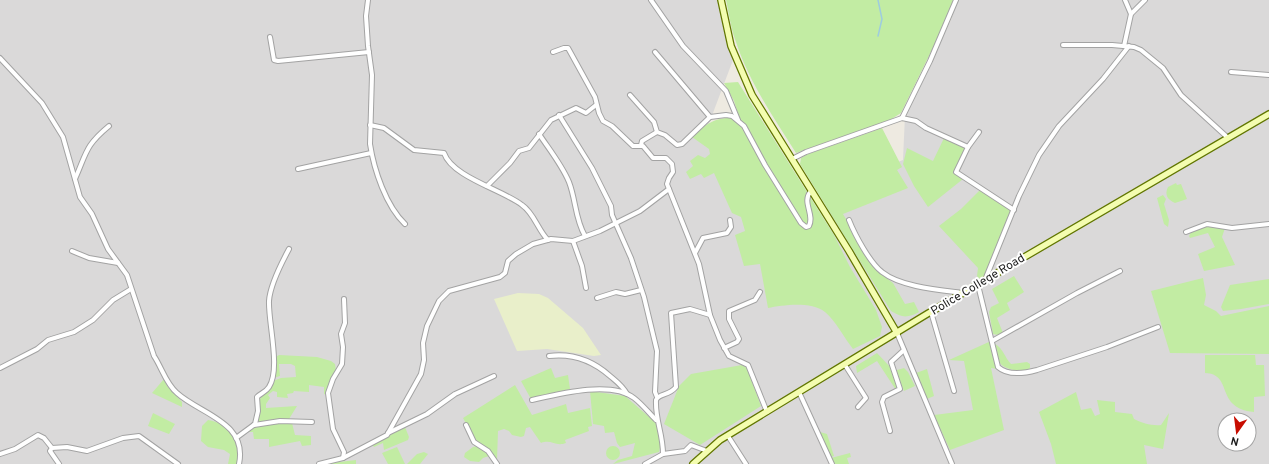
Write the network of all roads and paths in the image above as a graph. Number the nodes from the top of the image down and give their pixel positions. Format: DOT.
graph roads {
  1 [pos="368,0"];
  2 [pos="651,0"];
  3 [pos="721,0"];
  4 [pos="956,0"];
  5 [pos="1125,0"];
  6 [pos="1145,0"];
  7 [pos="1131,14"];
  8 [pos="270,37"];
  9 [pos="1062,45"];
  10 [pos="1126,46"];
  11 [pos="369,52"];
  12 [pos="553,52"];
  13 [pos="655,52"];
  14 [pos="0,58"];
  15 [pos="1231,72"];
  16 [pos="1269,75"];
  17 [pos="630,95"];
  18 [pos="596,105"];
  19 [pos="559,115"];
  20 [pos="1268,115"];
  21 [pos="710,117"];
  22 [pos="902,118"];
  23 [pos="738,120"];
  24 [pos="370,125"];
  25 [pos="109,126"];
  26 [pos="657,132"];
  27 [pos="979,132"];
  28 [pos="539,134"];
  29 [pos="1227,137"];
  30 [pos="641,146"];
  31 [pos="968,147"];
  32 [pos="371,153"];
  33 [pos="792,159"];
  34 [pos="298,169"];
  35 [pos="75,179"];
  36 [pos="487,186"];
  37 [pos="669,189"];
  38 [pos="811,191"];
  39 [pos="1014,210"];
  40 [pos="730,220"];
  41 [pos="849,220"];
  42 [pos="405,224"];
  43 [pos="616,224"];
  44 [pos="1269,224"];
  45 [pos="1186,232"];
  46 [pos="585,236"];
  47 [pos="548,240"];
  48 [pos="573,241"];
  49 [pos="290,249"];
  50 [pos="72,251"];
  51 [pos="695,254"];
  52 [pos="118,264"];
  53 [pos="1120,271"];
  54 [pos="984,281"];
  55 [pos="978,285"];
  56 [pos="586,288"];
  57 [pos="132,289"];
  58 [pos="642,290"];
  59 [pos="760,292"];
  60 [pos="963,294"];
  61 [pos="596,298"];
  62 [pos="344,299"];
  63 [pos="932,312"];
  64 [pos="710,315"];
  65 [pos="1158,327"];
  66 [pos="897,333"];
  67 [pos="992,341"];
  68 [pos="724,348"];
  69 [pos="904,350"];
  70 [pos="549,356"];
  71 [pos="845,365"];
  72 [pos="0,368"];
  73 [pos="494,376"];
  74 [pos="954,391"];
  75 [pos="799,392"];
  76 [pos="627,394"];
  77 [pos="657,397"];
  78 [pos="532,400"];
  79 [pos="858,407"];
  80 [pos="767,412"];
  81 [pos="657,420"];
  82 [pos="312,422"];
  83 [pos="254,424"];
  84 [pos="466,425"];
  85 [pos="890,431"];
  86 [pos="388,434"];
  87 [pos="728,436"];
  88 [pos="236,438"];
  89 [pos="52,448"];
  90 [pos="706,451"];
  91 [pos="0,454"];
  92 [pos="663,454"];
  93 [pos="342,458"];
  94 [pos="59,464"];
  95 [pos="178,464"];
  96 [pos="239,464"];
  97 [pos="319,464"];
  98 [pos="497,464"];
  99 [pos="644,464"];
  100 [pos="693,464"];
  101 [pos="746,464"];
  102 [pos="832,464"];
  103 [pos="952,464"];
  1 -- 11 [label="street"];
  2 -- 23 [label="street"];
  3 -- 33 [label="street"];
  4 -- 22 [label="street"];
  5 -- 7 [label="street"];
  6 -- 7 [label="street"];
  7 -- 10 [label="street"];
  8 -- 11 [label="street"];
  9 -- 10 [label="street"];
  10 -- 29 [label="street"];
  10 -- 39 [label="street"];
  11 -- 24 [label="street"];
  12 -- 18 [label="street"];
  13 -- 21 [label="street"];
  14 -- 35 [label="street"];
  15 -- 16 [label="street"];
  17 -- 26 [label="street"];
  18 -- 19 [label="street"];
  18 -- 30 [label="street"];
  19 -- 28 [label="street"];
  19 -- 43 [label="street"];
  20 -- 29 [label="street, Police College Road"];
  21 -- 23 [label="street"];
  21 -- 26 [label="street"];
  22 -- 31 [label="street"];
  22 -- 33 [label="street"];
  23 -- 38 [label="street"];
  24 -- 32 [label="street"];
  24 -- 36 [label="street"];
  25 -- 35 [label="street"];
  26 -- 30 [label="street"];
  27 -- 31 [label="street"];
  28 -- 36 [label="street"];
  28 -- 46 [label="street"];
  29 -- 54 [label="street, Police College Road"];
  30 -- 37 [label="street"];
  31 -- 39 [label="street"];
  32 -- 34 [label="street"];
  32 -- 42 [label="street"];
  33 -- 38 [label="street"];
  35 -- 52 [label="street"];
  36 -- 47 [label="street"];
  37 -- 43 [label="street"];
  37 -- 51 [label="street"];
  38 -- 66 [label="street"];
  39 -- 54 [label="street"];
  40 -- 51 [label="street"];
  41 -- 60 [label="street"];
  43 -- 46 [label="street"];
  43 -- 58 [label="street"];
  44 -- 45 [label="street"];
  46 -- 48 [label="street"];
  47 -- 48 [label="street"];
  47 -- 86 [label="street"];
  48 -- 56 [label="street"];
  49 -- 83 [label="street"];
  50 -- 52 [label="street"];
  51 -- 64 [label="street"];
  52 -- 57 [label="street"];
  53 -- 67 [label="street"];
  54 -- 55 [label="street, Police College Road"];
  55 -- 60 [label="street, Police College Road"];
  55 -- 67 [label="street"];
  57 -- 72 [label="street"];
  57 -- 88 [label="street"];
  58 -- 61 [label="street"];
  58 -- 77 [label="street"];
  59 -- 68 [label="street"];
  60 -- 63 [label="street, Police College Road"];
  62 -- 93 [label="street"];
  63 -- 66 [label="street, Police College Road"];
  63 -- 74 [label="street"];
  64 -- 68 [label="street"];
  64 -- 77 [label="street"];
  65 -- 67 [label="street"];
  66 -- 69 [label="street"];
  66 -- 71 [label="street, Police College Road"];
  68 -- 80 [label="street"];
  69 -- 85 [label="street"];
  69 -- 103 [label="street"];
  70 -- 76 [label="street"];
  71 -- 75 [label="street, Police College Road"];
  71 -- 79 [label="street"];
  73 -- 86 [label="street"];
  75 -- 80 [label="street, Police College Road"];
  75 -- 102 [label="street"];
  76 -- 78 [label="street"];
  76 -- 81 [label="street"];
  77 -- 81 [label="street"];
  80 -- 87 [label="street, Police College Road"];
  81 -- 92 [label="street"];
  82 -- 83 [label="street"];
  83 -- 88 [label="street"];
  84 -- 98 [label="street"];
  86 -- 93 [label="street"];
  87 -- 90 [label="street, Police College Road"];
  87 -- 101 [label="street"];
  88 -- 96 [label="street"];
  89 -- 91 [label="street"];
  89 -- 94 [label="street"];
  89 -- 95 [label="street"];
  90 -- 92 [label="street"];
  90 -- 100 [label="street, Police College Road"];
  92 -- 99 [label="street"];
  93 -- 97 [label="street"];
}
